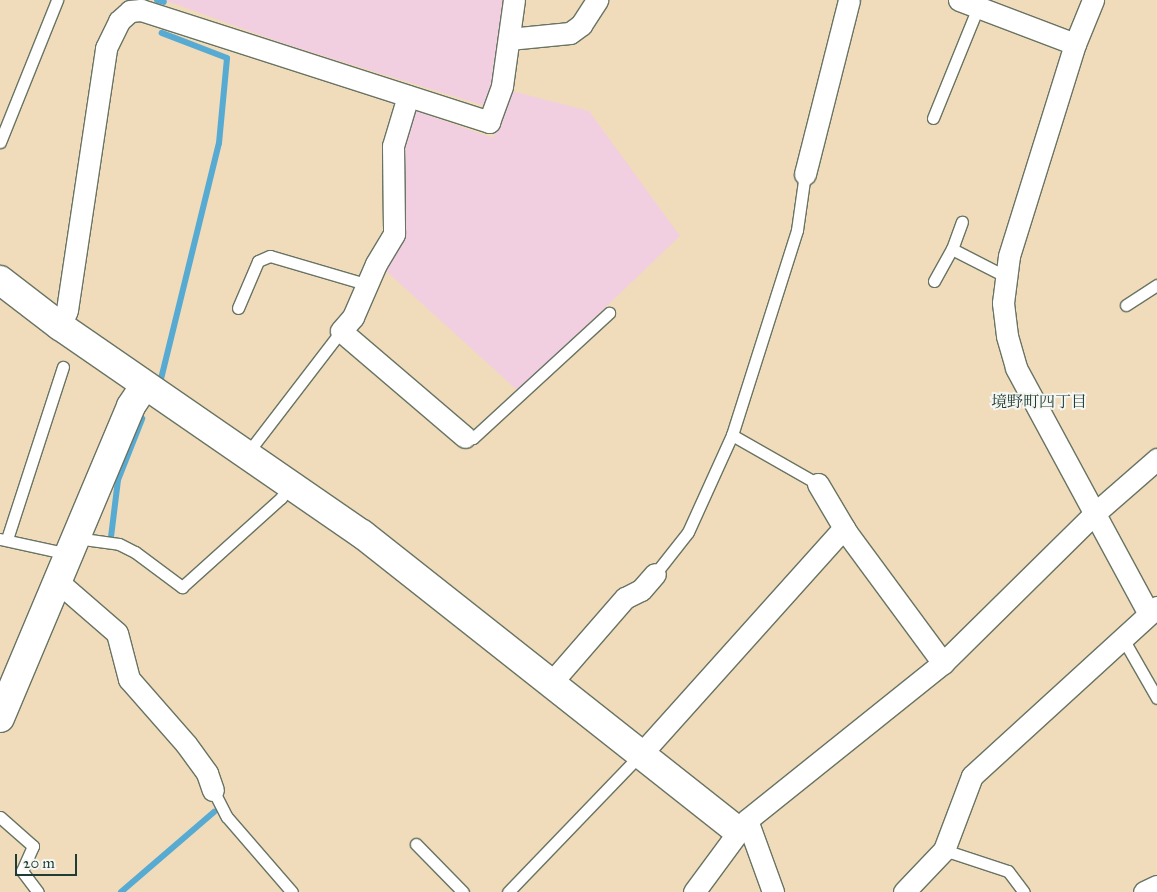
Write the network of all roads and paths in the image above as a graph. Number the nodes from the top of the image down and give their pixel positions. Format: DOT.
graph roads {
  1 [pos="57,0"];
  2 [pos="514,0"];
  3 [pos="597,0"];
  4 [pos="849,0"];
  5 [pos="1093,0"];
  6 [pos="969,4"];
  7 [pos="131,5"];
  8 [pos="509,39"];
  9 [pos="1076,44"];
  10 [pos="408,96"];
  11 [pos="933,118"];
  12 [pos="0,142"];
  13 [pos="805,174"];
  14 [pos="962,222"];
  15 [pos="952,249"];
  16 [pos="1005,276"];
  17 [pos="0,280"];
  18 [pos="934,280"];
  19 [pos="369,285"];
  20 [pos="1157,285"];
  21 [pos="1126,305"];
  22 [pos="238,308"];
  23 [pos="609,313"];
  24 [pos="60,326"];
  25 [pos="341,331"];
  26 [pos="62,367"];
  27 [pos="145,385"];
  28 [pos="732,435"];
  29 [pos="465,437"];
  30 [pos="246,455"];
  31 [pos="1157,459"];
  32 [pos="290,484"];
  33 [pos="818,484"];
  34 [pos="1094,514"];
  35 [pos="844,528"];
  36 [pos="3,539"];
  37 [pos="73,546"];
  38 [pos="655,574"];
  39 [pos="57,581"];
  40 [pos="1153,610"];
  41 [pos="1122,637"];
  42 [pos="943,663"];
  43 [pos="551,683"];
  44 [pos="1157,698"];
  45 [pos="0,718"];
  46 [pos="641,754"];
  47 [pos="213,790"];
  48 [pos="0,817"];
  49 [pos="742,825"];
  50 [pos="416,844"];
  51 [pos="944,850"];
  52 [pos="1157,886"];
  53 [pos="38,892"];
  54 [pos="292,892"];
  55 [pos="463,892"];
  56 [pos="508,892"];
  57 [pos="694,892"];
  58 [pos="773,892"];
  59 [pos="904,892"];
  60 [pos="1024,892"];
  61 [pos="1144,892"];
  1 -- 12 [label="lane"];
  2 -- 8 [label="street"];
  3 -- 8 [label="street"];
  4 -- 13 [label="street"];
  5 -- 9 [label="street"];
  6 -- 9 [label="street"];
  6 -- 11 [label="lane"];
  7 -- 10 [label="street"];
  7 -- 24 [label="street"];
  8 -- 10 [label="street"];
  9 -- 16 [label="street"];
  10 -- 19 [label="street"];
  13 -- 28 [label="lane"];
  14 -- 15 [label="lane"];
  15 -- 16 [label="lane"];
  15 -- 18 [label="lane"];
  16 -- 34 [label="street"];
  17 -- 24 [label="street"];
  19 -- 22 [label="lane"];
  19 -- 25 [label="street"];
  20 -- 21 [label="lane"];
  23 -- 29 [label="lane"];
  24 -- 27 [label="street"];
  25 -- 29 [label="street"];
  25 -- 30 [label="lane"];
  26 -- 36 [label="lane"];
  27 -- 30 [label="street"];
  27 -- 37 [label="street"];
  28 -- 33 [label="lane"];
  28 -- 38 [label="lane"];
  30 -- 32 [label="street"];
  31 -- 34 [label="street"];
  32 -- 37 [label="lane"];
  32 -- 43 [label="street"];
  33 -- 35 [label="street"];
  34 -- 40 [label="street"];
  34 -- 42 [label="street"];
  35 -- 42 [label="street"];
  35 -- 46 [label="street"];
  36 -- 37 [label="lane"];
  37 -- 39 [label="street"];
  38 -- 43 [label="street"];
  39 -- 45 [label="street"];
  39 -- 47 [label="street"];
  40 -- 41 [label="street"];
  41 -- 44 [label="lane"];
  41 -- 51 [label="street"];
  42 -- 49 [label="street"];
  43 -- 46 [label="street"];
  46 -- 49 [label="street"];
  46 -- 56 [label="lane"];
  47 -- 54 [label="lane"];
  48 -- 53 [label="lane"];
  49 -- 57 [label="street"];
  49 -- 58 [label="street"];
  50 -- 55 [label="lane"];
  51 -- 59 [label="street"];
  51 -- 60 [label="lane"];
  52 -- 61 [label="street"];
}
